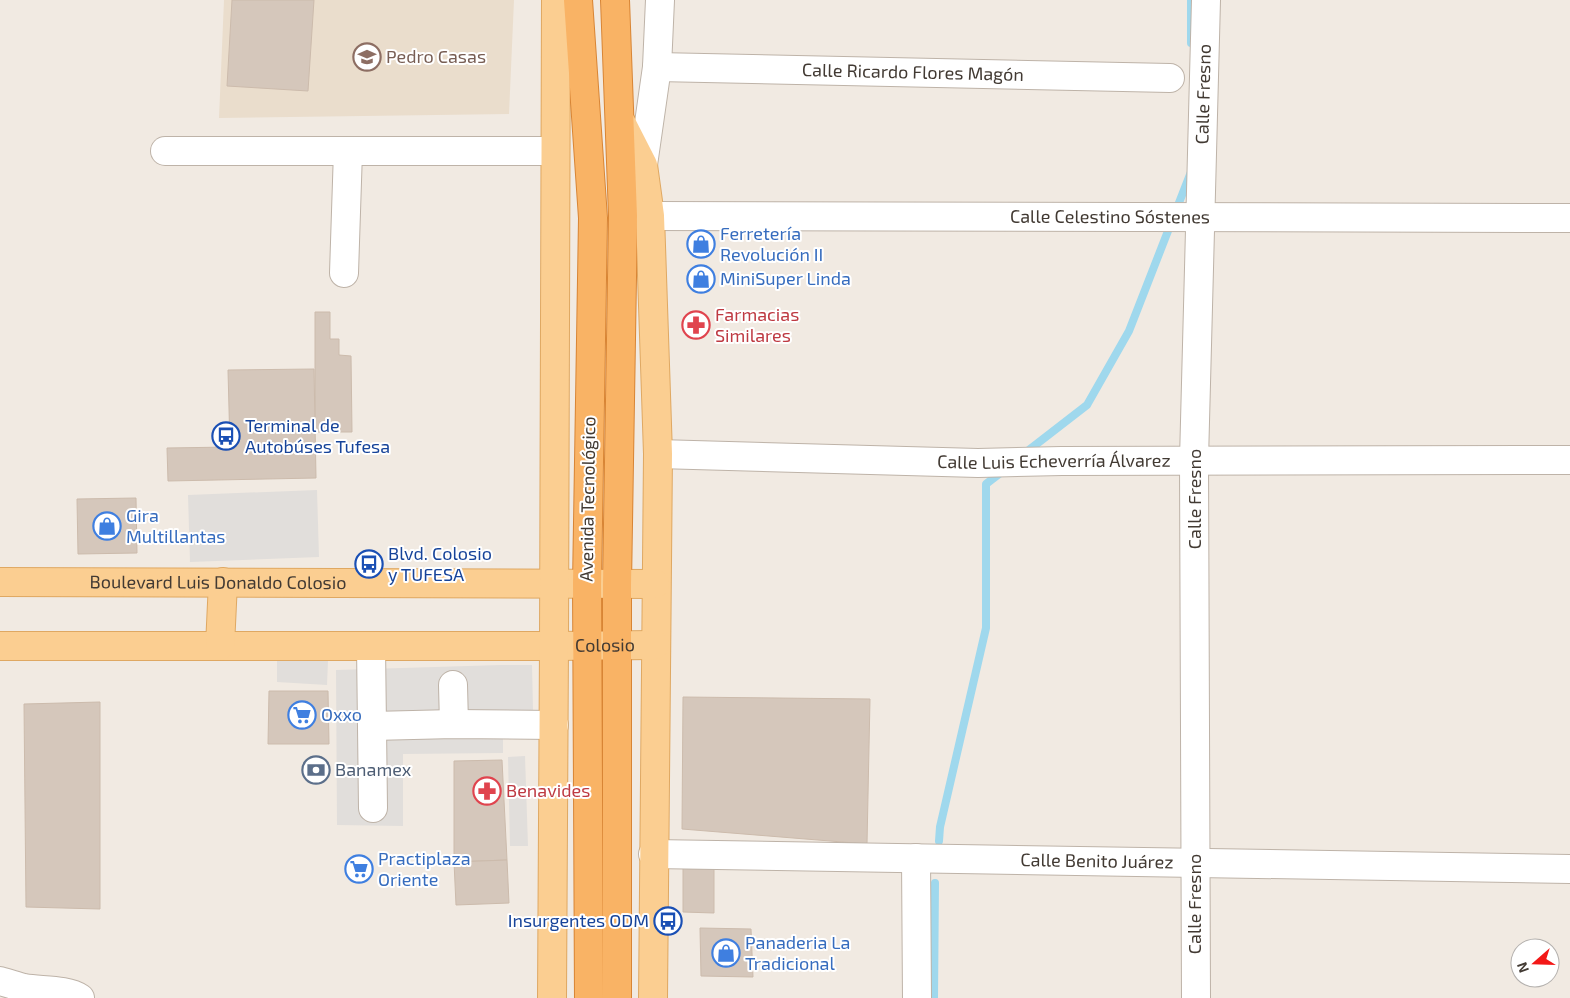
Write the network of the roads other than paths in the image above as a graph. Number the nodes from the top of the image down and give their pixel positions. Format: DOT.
graph roads {
  1 [pos="556,0"];
  2 [pos="578,0"];
  3 [pos="615,0"];
  4 [pos="660,0"];
  5 [pos="1206,0"];
  6 [pos="657,67"];
  7 [pos="1170,78"];
  8 [pos="620,120"];
  9 [pos="165,151"];
  10 [pos="348,151"];
  11 [pos="555,151"];
  12 [pos="643,165"];
  13 [pos="650,216"];
  14 [pos="1195,217"];
  15 [pos="1570,218"];
  16 [pos="344,273"];
  17 [pos="658,454"];
  18 [pos="1194,460"];
  19 [pos="1570,460"];
  20 [pos="0,582"];
  21 [pos="223,582"];
  22 [pos="554,584"];
  23 [pos="587,584"];
  24 [pos="656,584"];
  25 [pos="617,585"];
  26 [pos="655,644"];
  27 [pos="587,645"];
  28 [pos="618,645"];
  29 [pos="0,646"];
  30 [pos="220,646"];
  31 [pos="371,646"];
  32 [pos="554,646"];
  33 [pos="453,685"];
  34 [pos="454,724"];
  35 [pos="554,725"];
  36 [pos="372,726"];
  37 [pos="373,808"];
  38 [pos="653,854"];
  39 [pos="916,858"];
  40 [pos="1195,863"];
  41 [pos="1570,869"];
  42 [pos="14,989"];
  43 [pos="80,998"];
  44 [pos="552,998"];
  45 [pos="589,998"];
  46 [pos="617,998"];
  47 [pos="653,998"];
  48 [pos="917,998"];
  49 [pos="1196,998"];
  1 -- 11 [label="main road, Avenida Tecnológico"];
  2 -- 23 [label="highway, Avenida Tecnológico"];
  3 -- 8 [label="highway, Avenida Tecnológico"];
  4 -- 6 [label="street"];
  5 -- 14 [label="street, Calle Fresno"];
  6 -- 7 [label="street, Calle Ricardo Flores Magón"];
  6 -- 12 [label="street"];
  8 -- 12 [label="main road, Avenida Tecnológico"];
  8 -- 25 [label="highway, Avenida Tecnológico"];
  9 -- 10 [label="street"];
  10 -- 11 [label="street"];
  10 -- 16 [label="street"];
  11 -- 22 [label="main road, Avenida Tecnológico"];
  12 -- 13 [label="main road, Avenida Tecnológico"];
  13 -- 14 [label="street, Calle Celestino Sóstenes"];
  13 -- 17 [label="main road, Avenida Tecnológico"];
  14 -- 15 [label="street, Calle Celestino Sóstenes"];
  14 -- 18 [label="street, Calle Fresno"];
  17 -- 18 [label="street, Calle Luis Echeverría Álvarez"];
  17 -- 24 [label="main road, Avenida Tecnológico"];
  18 -- 19 [label="street, Calle Luis Echeverría Álvarez"];
  18 -- 40 [label="street, Calle Fresno"];
  20 -- 21 [label="main road, Boulevard Luis Donaldo Colosio"];
  21 -- 22 [label="main road, Boulevard Luis Donaldo Colosio"];
  21 -- 30 [label="main road"];
  22 -- 23 [label="main road"];
  22 -- 32 [label="main road, Avenida Tecnológico"];
  23 -- 25 [label="main road"];
  23 -- 27 [label="highway, Avenida Tecnológico"];
  24 -- 25 [label="main road"];
  24 -- 26 [label="main road, Avenida Tecnológico"];
  25 -- 28 [label="highway, Avenida Tecnológico"];
  26 -- 28 [label="main road, Colosio"];
  26 -- 38 [label="main road, Avenida Tecnológico"];
  27 -- 28 [label="main road, Colosio"];
  27 -- 32 [label="main road, Colosio"];
  27 -- 45 [label="highway, Avenida Tecnológico"];
  28 -- 46 [label="highway, Avenida Tecnológico"];
  29 -- 30 [label="main road"];
  30 -- 31 [label="main road"];
  31 -- 32 [label="main road"];
  31 -- 36 [label="street"];
  32 -- 35 [label="main road, Avenida Tecnológico"];
  33 -- 34 [label="street"];
  34 -- 35 [label="street"];
  34 -- 36 [label="street"];
  35 -- 44 [label="main road, Avenida Tecnológico"];
  36 -- 37 [label="street"];
  38 -- 39 [label="street, Calle Benito Juárez"];
  38 -- 47 [label="main road, Avenida Tecnológico"];
  39 -- 40 [label="street, Calle Benito Juárez"];
  39 -- 48 [label="street"];
  40 -- 41 [label="street, Calle Benito Juárez"];
  40 -- 49 [label="street, Calle Fresno"];
  42 -- 43 [label="street"];
}
